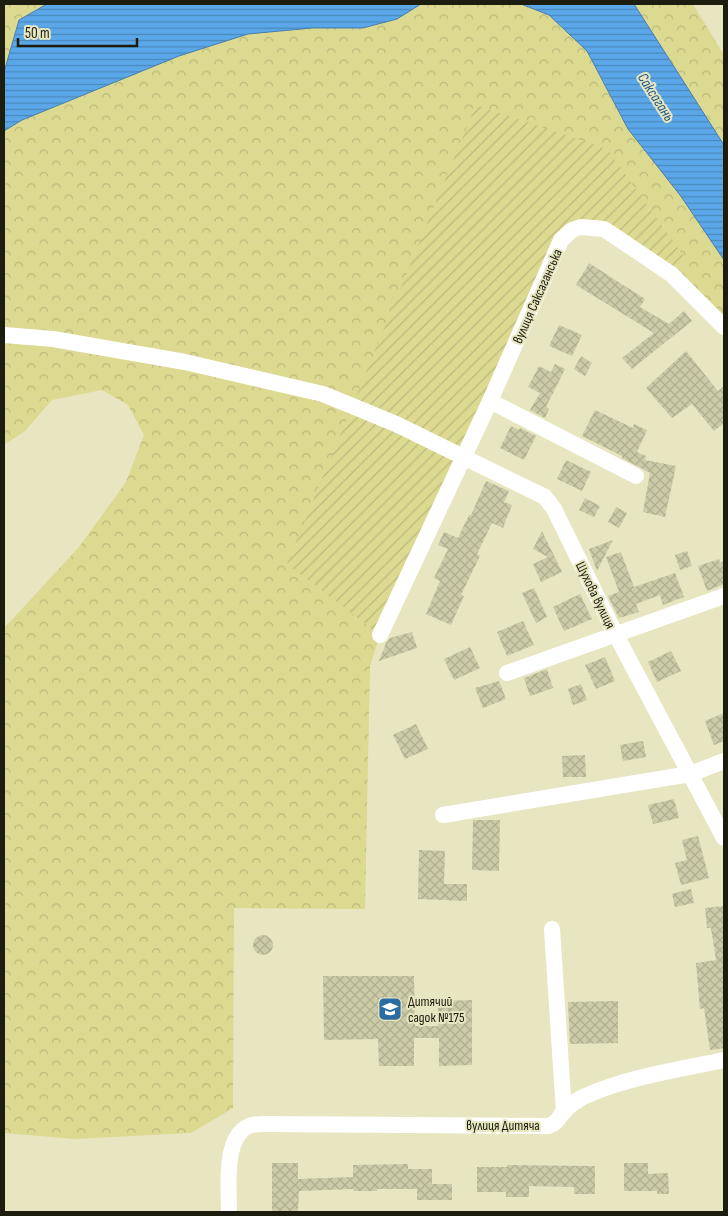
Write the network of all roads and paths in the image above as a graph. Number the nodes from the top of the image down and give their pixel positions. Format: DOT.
graph roads {
  1 [pos="724,327"];
  2 [pos="4,335"];
  3 [pos="490,401"];
  4 [pos="464,457"];
  5 [pos="636,476"];
  6 [pos="724,596"];
  7 [pos="380,635"];
  8 [pos="616,635"];
  9 [pos="508,673"];
  10 [pos="724,761"];
  11 [pos="690,774"];
  12 [pos="443,815"];
  13 [pos="724,838"];
  14 [pos="552,930"];
  15 [pos="724,1060"];
  16 [pos="564,1112"];
  17 [pos="229,1212"];
  1 -- 3 [label="street, вулиця Саксаганська"];
  2 -- 4 [label="street, Шухова вулиця"];
  3 -- 4 [label="street, вулиця Саксаганська"];
  3 -- 5 [label="street"];
  4 -- 7 [label="street, вулиця Саксаганська"];
  4 -- 8 [label="street, Шухова вулиця"];
  6 -- 8 [label="street"];
  8 -- 9 [label="street"];
  8 -- 11 [label="street, Шухова вулиця"];
  10 -- 11 [label="street"];
  11 -- 12 [label="street"];
  11 -- 13 [label="street, Шухова вулиця"];
  14 -- 16 [label="street"];
  15 -- 16 [label="street, вулиця Дитяча"];
  16 -- 17 [label="street, вулиця Дитяча"];
}
